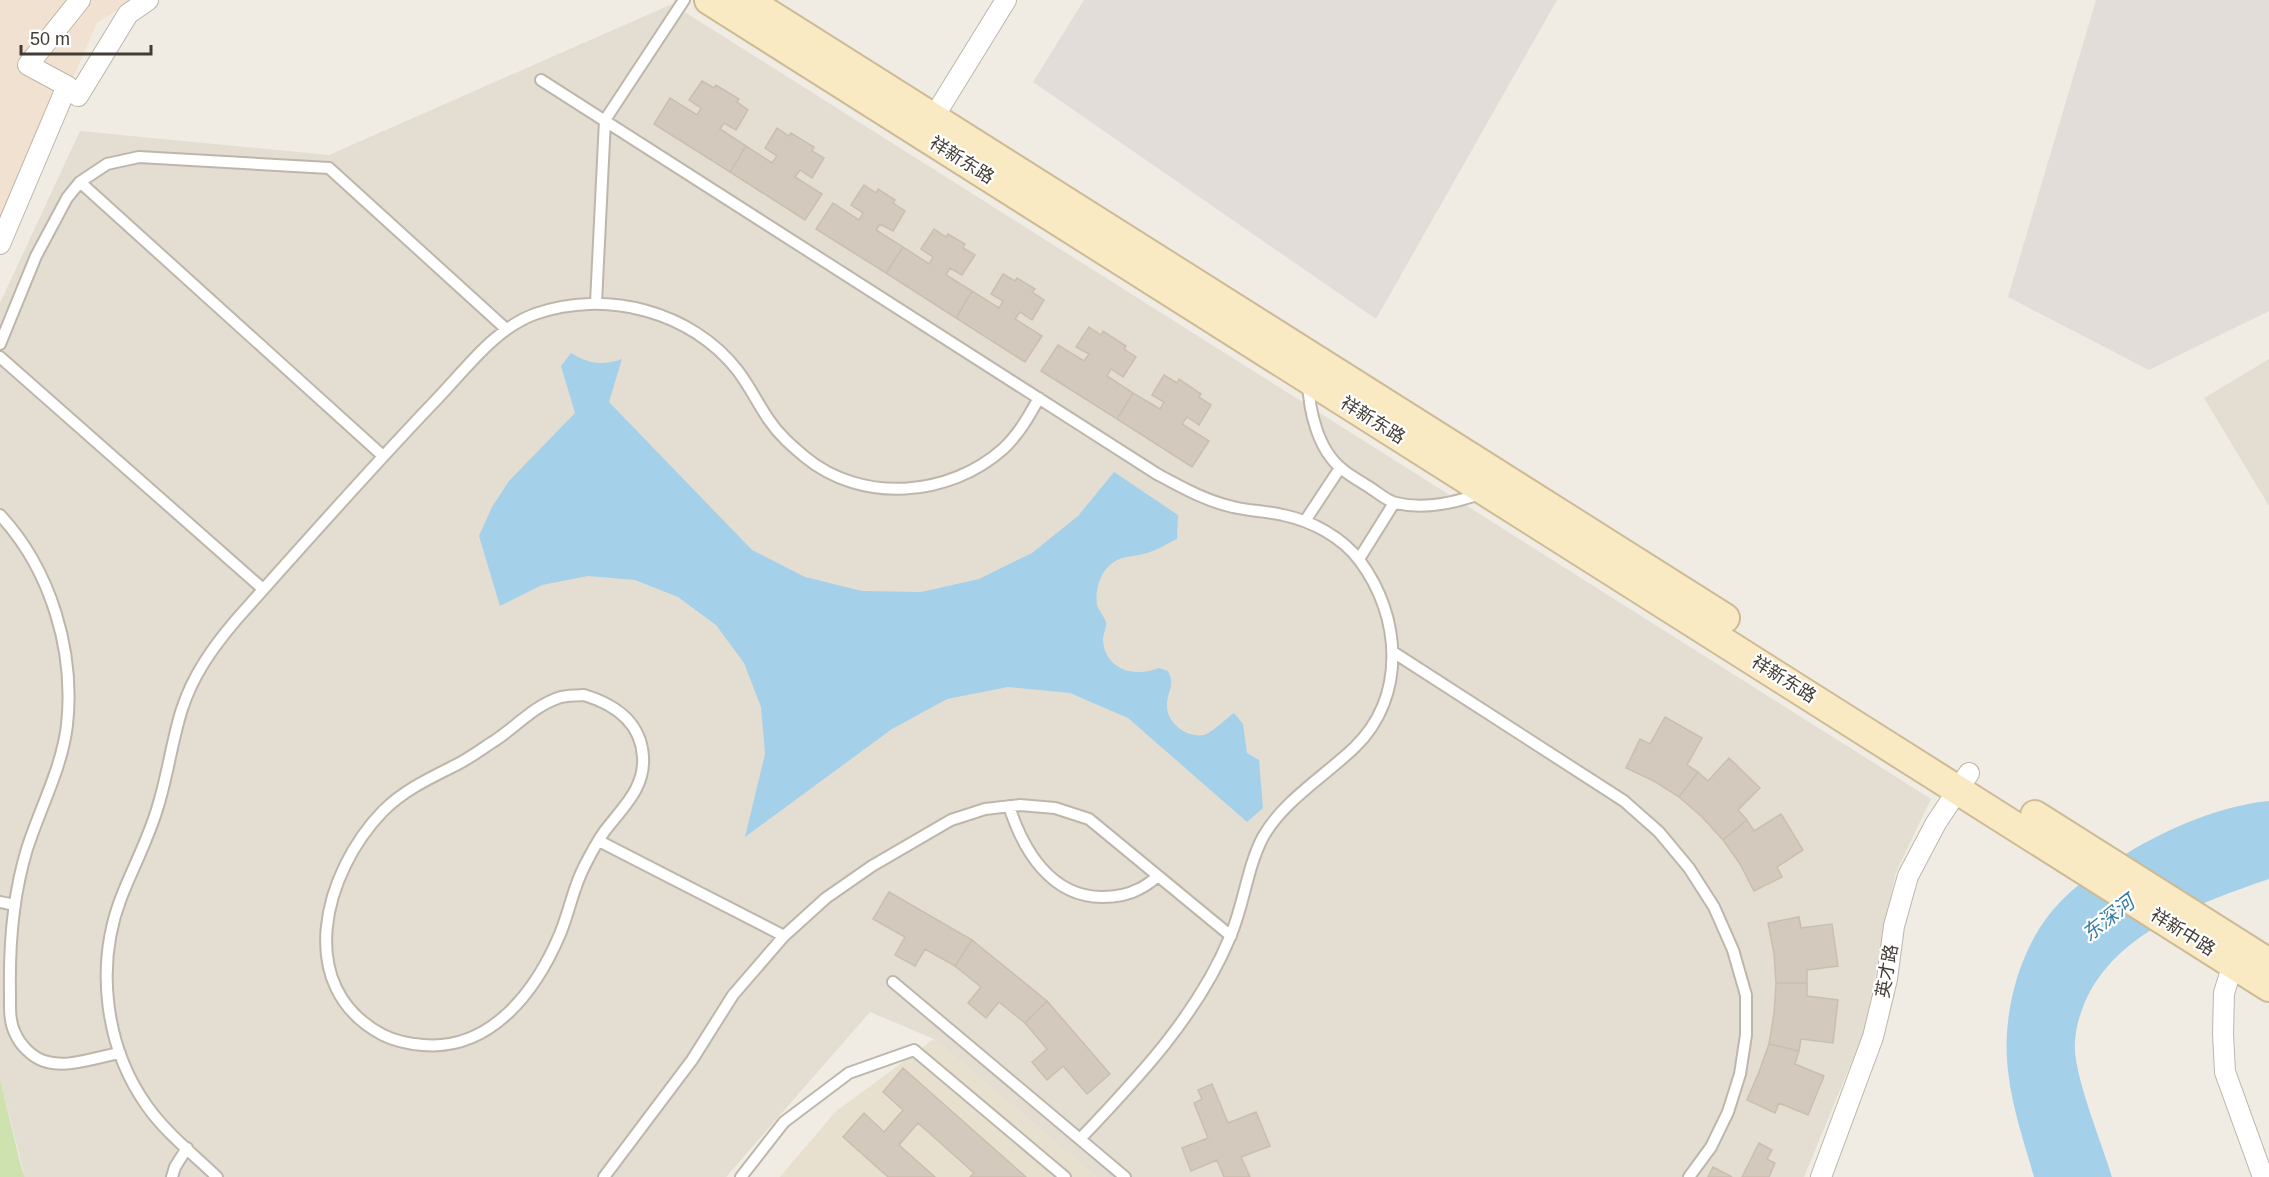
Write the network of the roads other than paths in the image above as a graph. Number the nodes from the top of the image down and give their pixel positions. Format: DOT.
graph roads {
  1 [pos="80,0"];
  2 [pos="148,0"];
  3 [pos="684,0"];
  4 [pos="709,0"];
  5 [pos="747,0"];
  6 [pos="1006,0"];
  7 [pos="541,80"];
  8 [pos="67,86"];
  9 [pos="605,120"];
  10 [pos="928,127"];
  11 [pos="80,182"];
  12 [pos="0,244"];
  13 [pos="596,303"];
  14 [pos="505,328"];
  15 [pos="0,344"];
  16 [pos="0,357"];
  17 [pos="1307,378"];
  18 [pos="1039,398"];
  19 [pos="383,456"];
  20 [pos="1340,468"];
  21 [pos="1486,491"];
  22 [pos="1394,503"];
  23 [pos="0,515"];
  24 [pos="1305,521"];
  25 [pos="1359,559"];
  26 [pos="263,589"];
  27 [pos="1393,652"];
  28 [pos="1964,781"];
  29 [pos="1009,806"];
  30 [pos="2042,831"];
  31 [pos="599,841"];
  32 [pos="1158,876"];
  33 [pos="0,902"];
  34 [pos="15,905"];
  35 [pos="784,936"];
  36 [pos="1231,936"];
  37 [pos="2238,955"];
  38 [pos="2269,963"];
  39 [pos="893,982"];
  40 [pos="2269,987"];
  41 [pos="120,1053"];
  42 [pos="1080,1139"];
  43 [pos="187,1148"];
  44 [pos="172,1177"];
  45 [pos="217,1177"];
  46 [pos="604,1177"];
  47 [pos="741,1177"];
  48 [pos="1065,1177"];
  49 [pos="1125,1177"];
  50 [pos="1689,1177"];
  51 [pos="1821,1177"];
  52 [pos="2263,1177"];
  1 -- 8 [label="street"];
  2 -- 8 [label="street"];
  3 -- 9 [label="lane"];
  4 -- 10 [label="street, 祥新东路"];
  5 -- 10 [label="street, 祥新东路"];
  6 -- 10 [label="street"];
  7 -- 9 [label="lane"];
  8 -- 12 [label="street"];
  9 -- 13 [label="lane"];
  9 -- 18 [label="lane"];
  10 -- 17 [label="street, 祥新东路"];
  10 -- 28 [label="street, 祥新东路"];
  11 -- 14 [label="lane"];
  11 -- 15 [label="lane"];
  11 -- 19 [label="lane"];
  13 -- 14 [label="lane"];
  13 -- 18 [label="lane"];
  14 -- 19 [label="lane"];
  16 -- 26 [label="lane"];
  17 -- 20 [label="lane"];
  17 -- 21 [label="street, 祥新东路"];
  18 -- 24 [label="lane"];
  19 -- 26 [label="lane"];
  20 -- 22 [label="lane"];
  20 -- 24 [label="lane"];
  21 -- 22 [label="lane"];
  21 -- 28 [label="street, 祥新东路"];
  22 -- 25 [label="lane"];
  23 -- 34 [label="lane"];
  24 -- 25 [label="lane"];
  25 -- 27 [label="lane"];
  26 -- 41 [label="lane"];
  27 -- 36 [label="lane"];
  27 -- 50 [label="lane"];
  28 -- 30 [label="street, 祥新东路"];
  28 -- 51 [label="street, 英才路"];
  29 -- 32 [label="lane"];
  29 -- 32 [label="lane"];
  29 -- 35 [label="lane"];
  30 -- 37 [label="street, 祥新中路"];
  31 -- 31 [label="lane"];
  31 -- 35 [label="lane"];
  32 -- 36 [label="lane"];
  33 -- 34 [label="lane"];
  34 -- 41 [label="lane"];
  35 -- 46 [label="lane"];
  36 -- 42 [label="lane"];
  37 -- 38 [label="street, 祥新中路"];
  37 -- 40 [label="street, 祥新中路"];
  37 -- 52 [label="street"];
  39 -- 42 [label="lane"];
  41 -- 43 [label="lane"];
  42 -- 49 [label="lane"];
  43 -- 44 [label="lane"];
  43 -- 45 [label="lane"];
  47 -- 48 [label="lane"];
}
